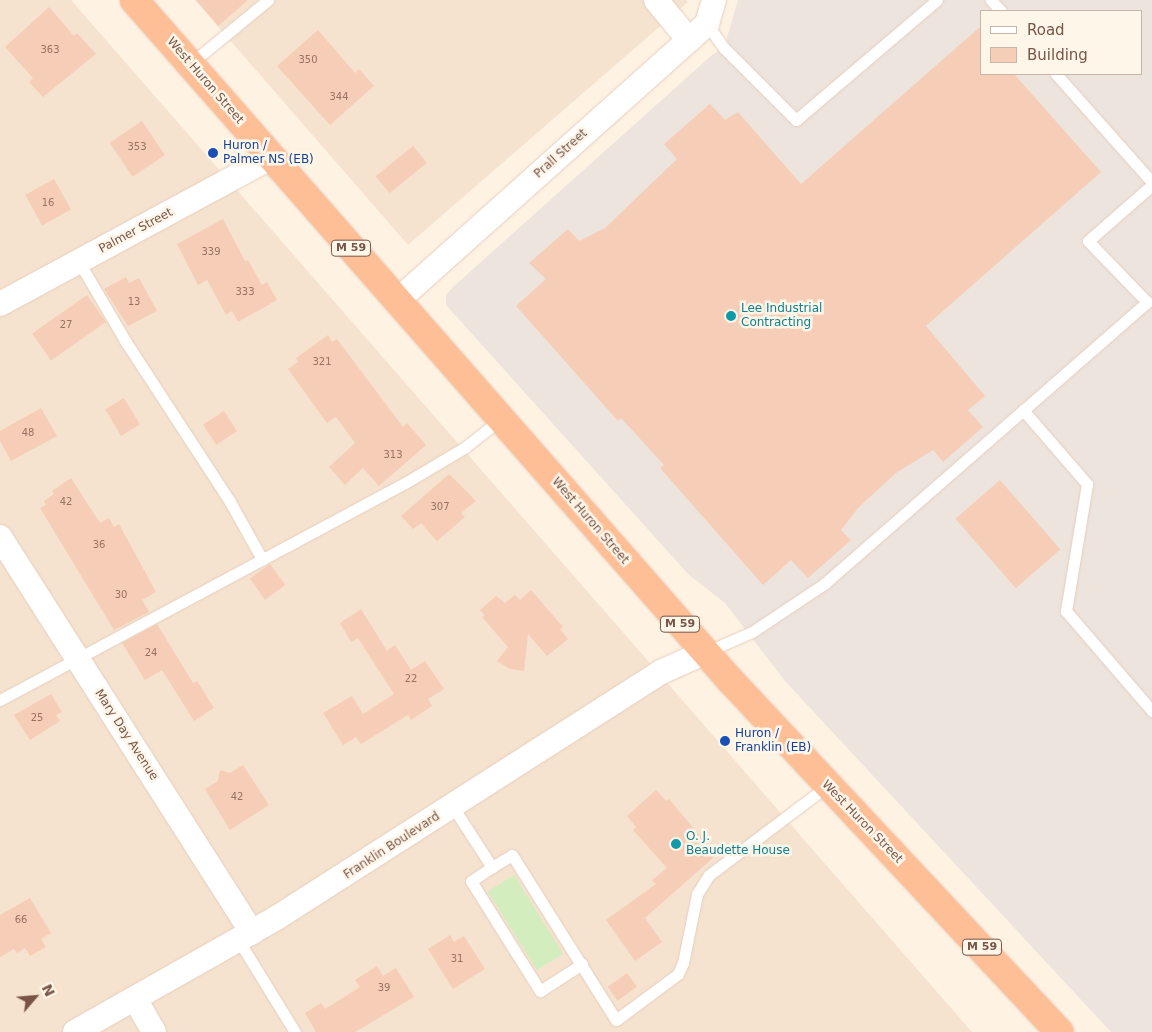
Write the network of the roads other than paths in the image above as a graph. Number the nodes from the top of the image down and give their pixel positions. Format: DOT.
graph roads {
  1 [pos="134,0"];
  2 [pos="268,0"];
  3 [pos="656,0"];
  4 [pos="714,0"];
  5 [pos="937,0"];
  6 [pos="991,0"];
  7 [pos="1000,10"];
  8 [pos="707,24"];
  9 [pos="689,40"];
  10 [pos="190,64"];
  11 [pos="1057,75"];
  12 [pos="272,157"];
  13 [pos="1152,184"];
  14 [pos="79,262"];
  15 [pos="397,301"];
  16 [pos="0,304"];
  17 [pos="1023,410"];
  18 [pos="501,419"];
  19 [pos="0,537"];
  20 [pos="262,560"];
  21 [pos="706,652"];
  22 [pos="78,660"];
  23 [pos="0,700"];
  24 [pos="1152,711"];
  25 [pos="827,786"];
  26 [pos="453,807"];
  27 [pos="492,867"];
  28 [pos="246,937"];
  29 [pos="582,964"];
  30 [pos="135,1000"];
  31 [pos="75,1032"];
  32 [pos="154,1032"];
  33 [pos="296,1032"];
  34 [pos="1059,1032"];
  1 -- 10 [label="highway, West Huron Street / M 59"];
  2 -- 10 [label="lane"];
  3 -- 9 [label="street"];
  4 -- 8 [label="street"];
  5 -- 8 [label="lane"];
  6 -- 7 [label="lane"];
  8 -- 9 [label="street, Prall Street"];
  9 -- 15 [label="street, Prall Street"];
  10 -- 12 [label="highway, West Huron Street / M 59"];
  11 -- 13 [label="lane"];
  12 -- 14 [label="street, Palmer Street"];
  12 -- 15 [label="highway, West Huron Street / M 59"];
  13 -- 17 [label="lane"];
  14 -- 16 [label="street, Palmer Street"];
  14 -- 20 [label="lane"];
  15 -- 18 [label="highway, West Huron Street / M 59"];
  17 -- 21 [label="lane"];
  17 -- 24 [label="lane"];
  18 -- 20 [label="lane"];
  18 -- 21 [label="highway, West Huron Street / M 59"];
  19 -- 22 [label="street, Mary Day Avenue"];
  20 -- 22 [label="lane"];
  21 -- 25 [label="highway, West Huron Street / M 59"];
  21 -- 26 [label="street, Franklin Boulevard"];
  22 -- 23 [label="lane"];
  22 -- 28 [label="street, Mary Day Avenue"];
  25 -- 29 [label="lane"];
  25 -- 34 [label="highway, West Huron Street / M 59"];
  26 -- 27 [label="lane"];
  26 -- 28 [label="street, Franklin Boulevard"];
  27 -- 29 [label="lane"];
  27 -- 29 [label="lane"];
  28 -- 30 [label="street, Franklin Boulevard"];
  28 -- 33 [label="lane"];
  30 -- 31 [label="street, Franklin Boulevard"];
  30 -- 32 [label="street"];
}
